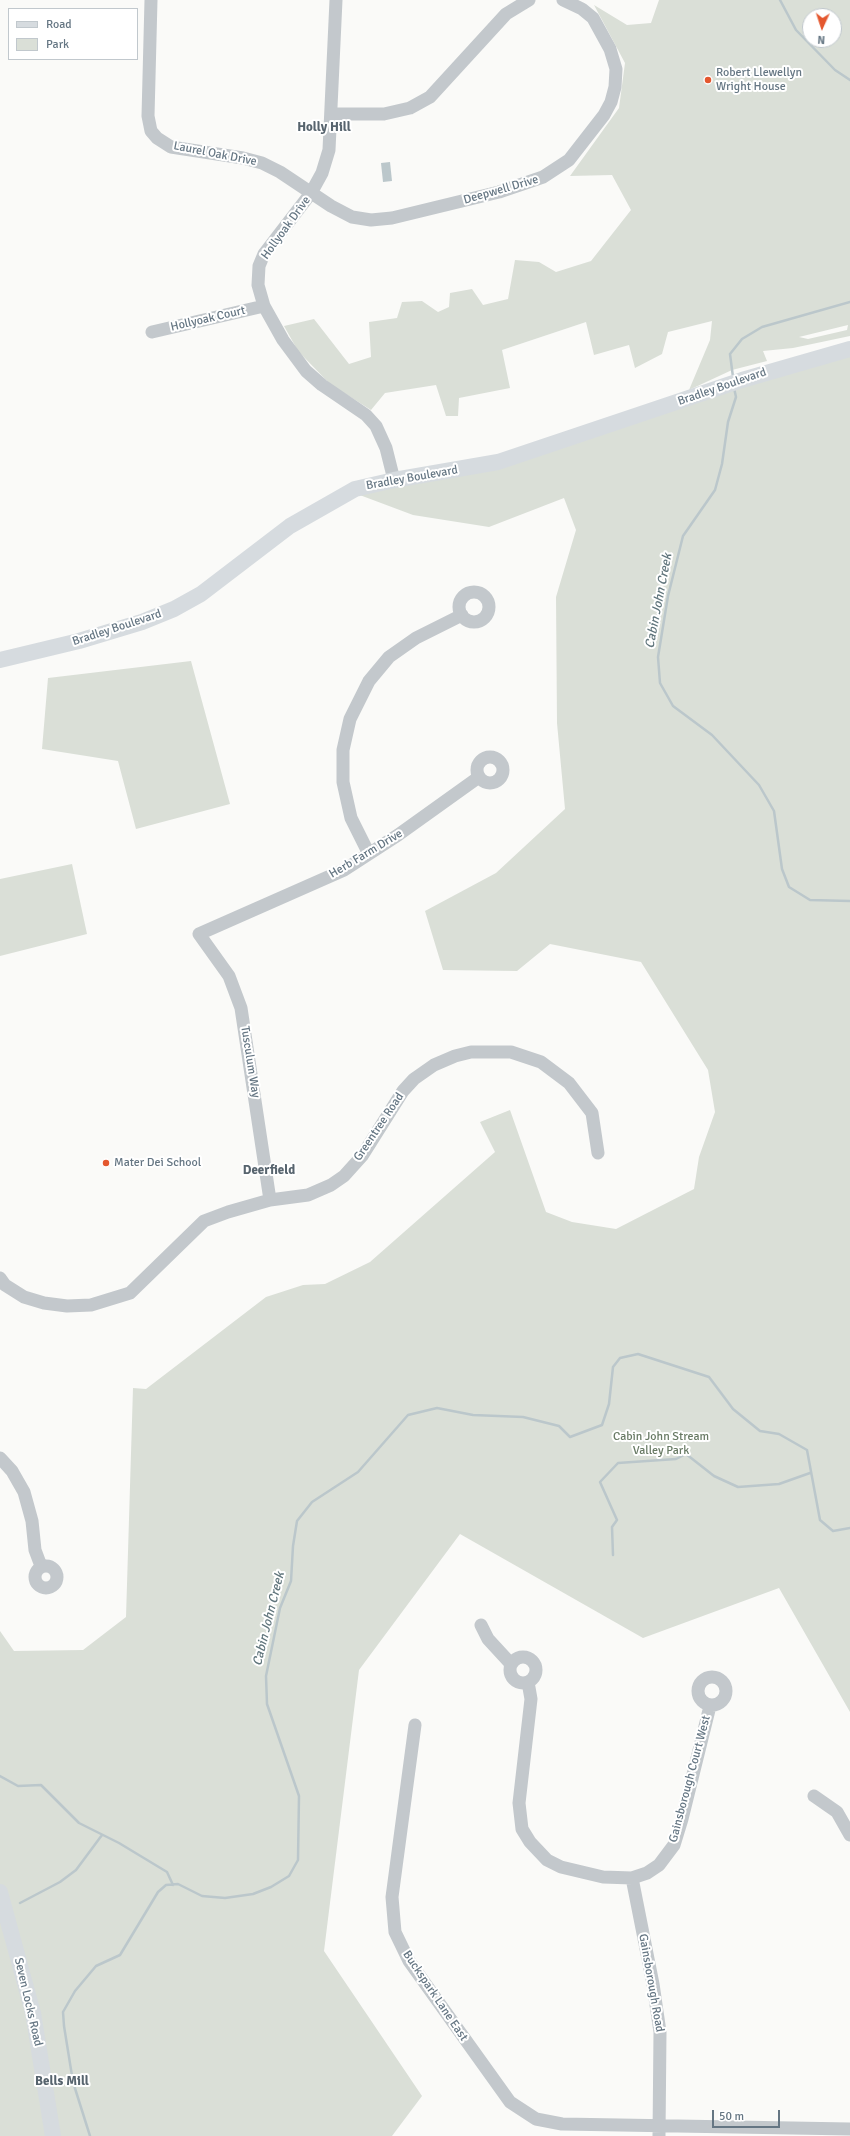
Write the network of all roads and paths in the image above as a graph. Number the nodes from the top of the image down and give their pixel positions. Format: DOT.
graph roads {
  1 [pos="151,0"];
  2 [pos="336,0"];
  3 [pos="529,0"];
  4 [pos="563,0"];
  5 [pos="331,114"];
  6 [pos="311,193"];
  7 [pos="264,306"];
  8 [pos="152,332"];
  9 [pos="850,349"];
  10 [pos="394,480"];
  11 [pos="462,615"];
  12 [pos="0,660"];
  13 [pos="480,777"];
  14 [pos="369,854"];
  15 [pos="199,934"];
  16 [pos="598,1152"];
  17 [pos="270,1200"];
  18 [pos="0,1278"];
  19 [pos="0,1458"];
  20 [pos="41,1566"];
  21 [pos="481,1625"];
  22 [pos="511,1664"];
  23 [pos="528,1682"];
  24 [pos="710,1706"];
  25 [pos="415,1726"];
  26 [pos="814,1796"];
  27 [pos="850,1835"];
  28 [pos="632,1878"];
  29 [pos="0,1892"];
  30 [pos="850,2129"];
  31 [pos="561,2130"];
  32 [pos="659,2131"];
  33 [pos="53,2136"];
  1 -- 6 [label="street, Laurel Oak Drive"];
  2 -- 5 [label="street, Hollyoak Drive"];
  3 -- 5 [label="street"];
  4 -- 6 [label="street, Deepwell Drive"];
  5 -- 6 [label="street, Hollyoak Drive"];
  6 -- 7 [label="street, Hollyoak Drive"];
  7 -- 8 [label="street, Hollyoak Court"];
  7 -- 10 [label="street, Hollyoak Drive"];
  9 -- 10 [label="main road, Bradley Boulevard"];
  10 -- 12 [label="main road, Bradley Boulevard"];
  11 -- 14 [label="street"];
  13 -- 14 [label="street, Herb Farm Drive"];
  14 -- 15 [label="street, Herb Farm Drive"];
  15 -- 17 [label="street, Tusculum Way"];
  16 -- 17 [label="street, Greentree Road"];
  17 -- 18 [label="street, Greentree Road"];
  19 -- 20 [label="street"];
  21 -- 22 [label="street"];
  22 -- 23 [label="street"];
  22 -- 23 [label="street"];
  23 -- 28 [label="street"];
  24 -- 28 [label="street, Gainsborough Court West"];
  25 -- 31 [label="street, Buckspark Lane East"];
  26 -- 27 [label="street"];
  28 -- 32 [label="street, Gainsborough Road"];
  29 -- 33 [label="main road, Seven Locks Road"];
  30 -- 32 [label="street, Buckspark Lane East"];
  31 -- 32 [label="street, Buckspark Lane East"];
}
